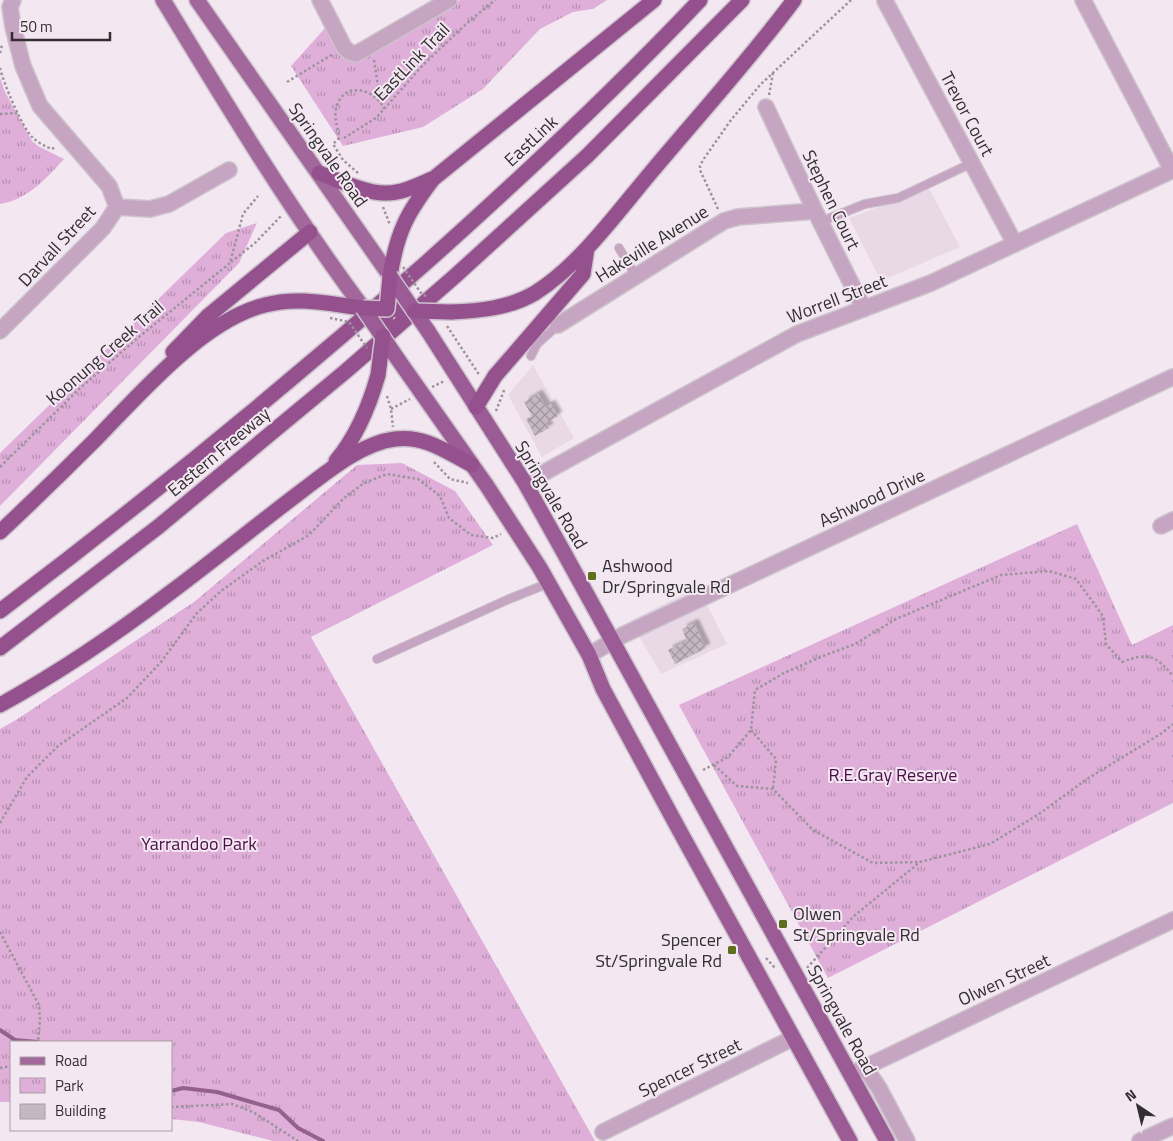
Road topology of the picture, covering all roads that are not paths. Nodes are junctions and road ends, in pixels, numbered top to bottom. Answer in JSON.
{"nodes":[{"id":1,"x":13,"y":0,"type":"edge"},
{"id":2,"x":163,"y":0,"type":"edge"},
{"id":3,"x":197,"y":0,"type":"edge"},
{"id":4,"x":320,"y":0,"type":"edge"},
{"id":5,"x":449,"y":0,"type":"edge"},
{"id":6,"x":654,"y":0,"type":"edge"},
{"id":7,"x":700,"y":0,"type":"edge"},
{"id":8,"x":742,"y":0,"type":"edge"},
{"id":9,"x":794,"y":0,"type":"edge"},
{"id":10,"x":1083,"y":0,"type":"edge"},
{"id":11,"x":885,"y":1,"type":"edge"},
{"id":12,"x":766,"y":107,"type":"road end"},
{"id":13,"x":972,"y":163,"type":"junction"},
{"id":14,"x":229,"y":170,"type":"dead end"},
{"id":15,"x":1173,"y":170,"type":"edge"},
{"id":16,"x":319,"y":173,"type":"junction"},
{"id":17,"x":433,"y":178,"type":"junction"},
{"id":18,"x":117,"y":207,"type":"junction"},
{"id":19,"x":817,"y":216,"type":"junction"},
{"id":20,"x":310,"y":232,"type":"junction"},
{"id":21,"x":1015,"y":244,"type":"junction"},
{"id":22,"x":586,"y":248,"type":"junction"},
{"id":23,"x":619,"y":248,"type":"dead end"},
{"id":24,"x":393,"y":268,"type":"junction"},
{"id":25,"x":636,"y":276,"type":"junction"},
{"id":26,"x":354,"y":304,"type":"junction"},
{"id":27,"x":384,"y":306,"type":"junction"},
{"id":28,"x":864,"y":309,"type":"junction"},
{"id":29,"x":414,"y":310,"type":"junction"},
{"id":30,"x":558,"y":325,"type":"joint"},
{"id":31,"x":0,"y":331,"type":"edge"},
{"id":32,"x":382,"y":336,"type":"junction"},
{"id":33,"x":531,"y":356,"type":"dead end"},
{"id":34,"x":1173,"y":377,"type":"edge"},
{"id":35,"x":146,"y":387,"type":"junction"},
{"id":36,"x":476,"y":407,"type":"junction"},
{"id":37,"x":472,"y":465,"type":"junction"},
{"id":38,"x":322,"y":474,"type":"junction"},
{"id":39,"x":525,"y":483,"type":"junction"},
{"id":40,"x":0,"y":532,"type":"edge"},
{"id":41,"x":549,"y":583,"type":"junction"},
{"id":42,"x":0,"y":611,"type":"edge"},
{"id":43,"x":614,"y":641,"type":"junction"},
{"id":44,"x":0,"y":648,"type":"edge"},
{"id":45,"x":588,"y":655,"type":"junction"},
{"id":46,"x":377,"y":659,"type":"dead end"},
{"id":47,"x":0,"y":705,"type":"edge"},
{"id":48,"x":1173,"y":920,"type":"edge"},
{"id":49,"x":794,"y":1038,"type":"junction"},
{"id":50,"x":864,"y":1066,"type":"junction"},
{"id":51,"x":851,"y":1074,"type":"junction"},
{"id":52,"x":1173,"y":1126,"type":"edge"},
{"id":53,"x":603,"y":1132,"type":"dead end"},
{"id":54,"x":850,"y":1141,"type":"edge"},
{"id":55,"x":887,"y":1141,"type":"edge"},
{"id":56,"x":907,"y":1141,"type":"edge"},
{"id":57,"x":1140,"y":1141,"type":"edge"}],
"edges":[{"from":1,"to":18,"type":"street"},
{"from":2,"to":20,"type":"main road"},
{"from":3,"to":16,"type":"main road","name":"Springvale Road"},
{"from":4,"to":5,"type":"street"},
{"from":6,"to":17,"type":"highway"},
{"from":7,"to":27,"type":"highway","name":"EastLink"},
{"from":8,"to":44,"type":"highway","name":"Eastern Freeway"},
{"from":9,"to":22,"type":"highway"},
{"from":10,"to":15,"type":"street"},
{"from":11,"to":13,"type":"street","name":"Trevor Court"},
{"from":12,"to":19,"type":"street","name":"Stephen Court"},
{"from":13,"to":19,"type":"lane"},
{"from":13,"to":21,"type":"street","name":"Trevor Court"},
{"from":14,"to":18,"type":"street","name":"Darvall Street"},
{"from":15,"to":21,"type":"street","name":"Worrell Street"},
{"from":16,"to":17,"type":"highway"},
{"from":16,"to":24,"type":"main road","name":"Springvale Road"},
{"from":17,"to":24,"type":"highway"},
{"from":18,"to":31,"type":"street","name":"Darvall Street"},
{"from":19,"to":25,"type":"street","name":"Hakeville Avenue"},
{"from":19,"to":28,"type":"street","name":"Stephen Court"},
{"from":20,"to":26,"type":"main road"},
{"from":20,"to":35,"type":"highway"},
{"from":21,"to":28,"type":"street","name":"Worrell Street"},
{"from":22,"to":29,"type":"highway","bridge":true},
{"from":22,"to":36,"type":"highway"},
{"from":23,"to":25,"type":"lane"},
{"from":24,"to":27,"type":"highway","bridge":true},
{"from":24,"to":29,"type":"highway","name":"Springvale Road","bridge":true},
{"from":25,"to":30,"type":"street","name":"Hakeville Avenue"},
{"from":26,"to":27,"type":"highway","bridge":true},
{"from":26,"to":32,"type":"highway","bridge":true},
{"from":26,"to":35,"type":"highway"},
{"from":27,"to":29,"type":"highway"},
{"from":27,"to":32,"type":"highway"},
{"from":27,"to":42,"type":"highway","name":"Eastern Freeway"},
{"from":28,"to":39,"type":"street","name":"Worrell Street"},
{"from":29,"to":36,"type":"highway","name":"Springvale Road","bridge":true},
{"from":30,"to":33,"type":"lane","name":"Hakeville Avenue"},
{"from":32,"to":37,"type":"highway","bridge":true},
{"from":32,"to":38,"type":"highway","bridge":true},
{"from":34,"to":43,"type":"street","name":"Ashwood Drive"},
{"from":35,"to":40,"type":"highway"},
{"from":36,"to":39,"type":"highway","name":"Springvale Road"},
{"from":37,"to":38,"type":"highway"},
{"from":37,"to":41,"type":"highway"},
{"from":38,"to":47,"type":"highway"},
{"from":39,"to":43,"type":"highway","name":"Springvale Road"},
{"from":41,"to":45,"type":"highway"},
{"from":41,"to":46,"type":"lane"},
{"from":43,"to":45,"type":"street","name":"Ashwood Drive"},
{"from":43,"to":51,"type":"highway","name":"Springvale Road"},
{"from":45,"to":49,"type":"highway"},
{"from":48,"to":50,"type":"street","name":"Olwen Street"},
{"from":49,"to":53,"type":"street","name":"Spencer Street"},
{"from":49,"to":54,"type":"highway"},
{"from":50,"to":51,"type":"street","name":"Olwen Street"},
{"from":50,"to":56,"type":"street","name":"Springvale Road"},
{"from":51,"to":55,"type":"highway","name":"Springvale Road"},
{"from":52,"to":57,"type":"street"}]}
